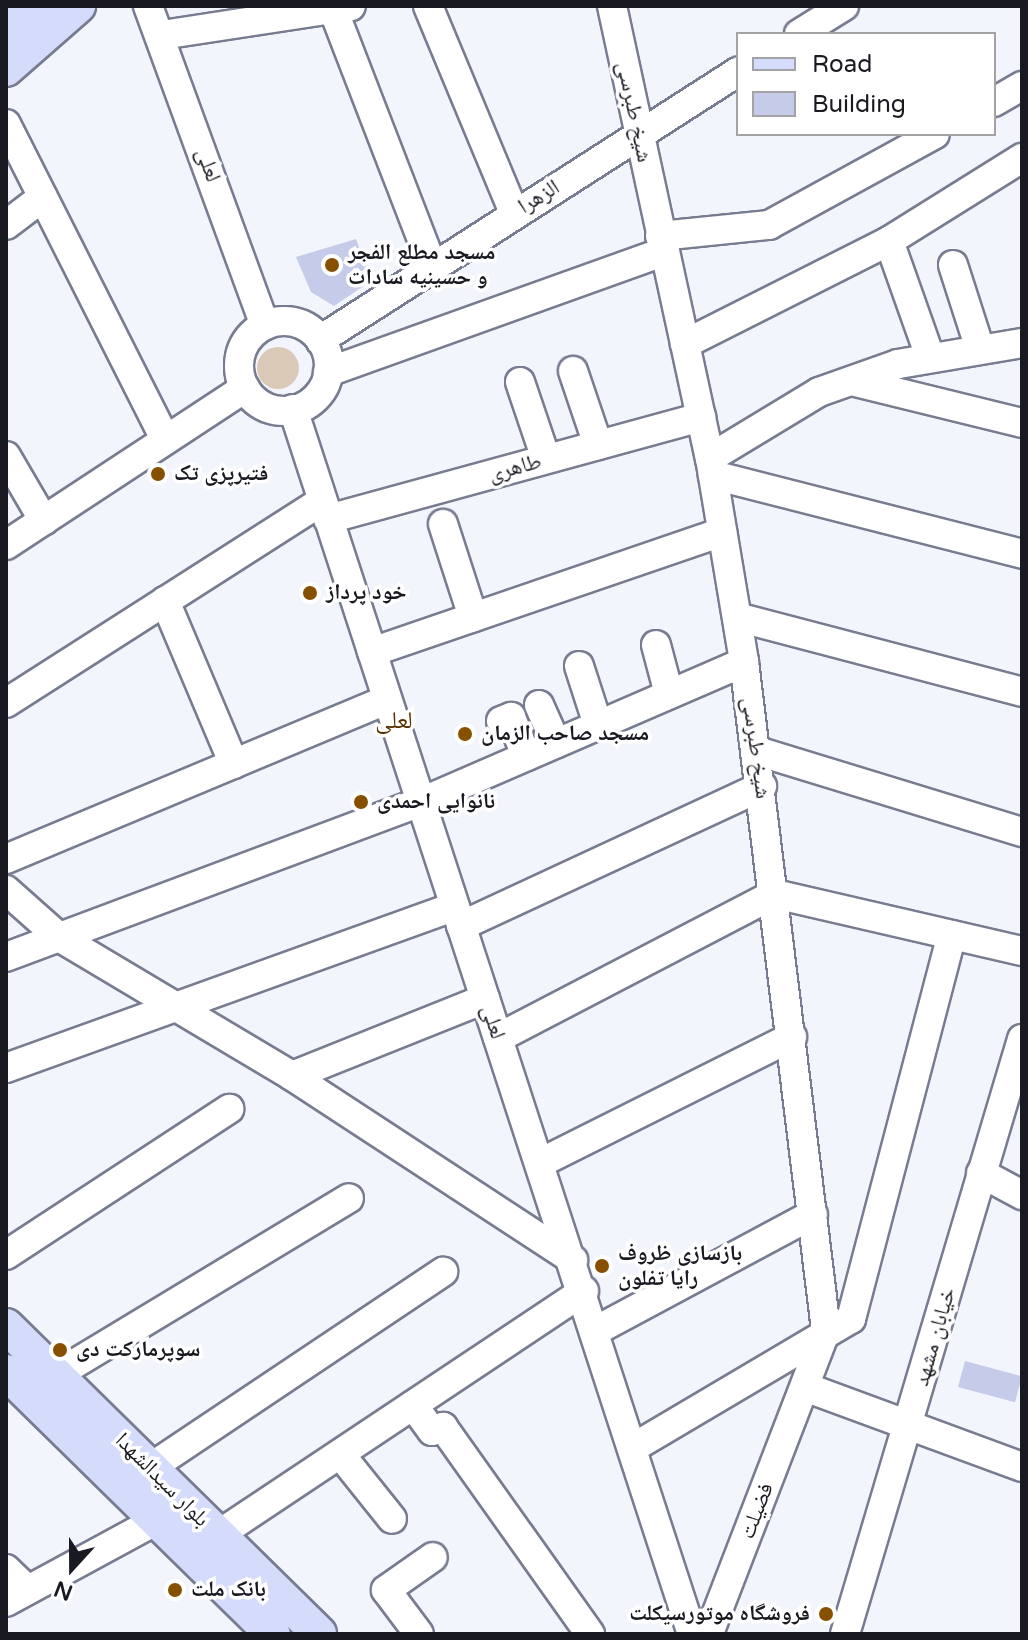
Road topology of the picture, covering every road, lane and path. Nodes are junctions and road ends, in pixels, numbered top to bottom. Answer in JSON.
{"nodes":[{"id":1,"x":78,"y":6,"type":"edge"},
{"id":2,"x":148,"y":6,"type":"edge"},
{"id":3,"x":428,"y":6,"type":"edge"},
{"id":4,"x":612,"y":6,"type":"edge"},
{"id":5,"x":844,"y":6,"type":"edge"},
{"id":6,"x":342,"y":8,"type":"edge"},
{"id":7,"x":802,"y":32,"type":"edge"},
{"id":8,"x":162,"y":35,"type":"junction"},
{"id":9,"x":6,"y":69,"type":"edge"},
{"id":10,"x":736,"y":73,"type":"edge"},
{"id":11,"x":1022,"y":86,"type":"edge"},
{"id":12,"x":996,"y":101,"type":"edge"},
{"id":13,"x":6,"y":124,"type":"edge"},
{"id":14,"x":638,"y":135,"type":"junction"},
{"id":15,"x":931,"y":136,"type":"edge"},
{"id":16,"x":1022,"y":158,"type":"edge"},
{"id":17,"x":43,"y":197,"type":"junction"},
{"id":18,"x":514,"y":213,"type":"junction"},
{"id":19,"x":6,"y":225,"type":"edge"},
{"id":20,"x":889,"y":241,"type":"junction"},
{"id":21,"x":662,"y":244,"type":"junction"},
{"id":22,"x":953,"y":265,"type":"dead end"},
{"id":23,"x":432,"y":266,"type":"junction"},
{"id":24,"x":265,"y":325,"type":"junction"},
{"id":25,"x":320,"y":340,"type":"junction"},
{"id":26,"x":1022,"y":343,"type":"edge"},
{"id":27,"x":685,"y":344,"type":"junction"},
{"id":28,"x":980,"y":349,"type":"junction"},
{"id":29,"x":930,"y":357,"type":"junction"},
{"id":30,"x":573,"y":371,"type":"dead end"},
{"id":31,"x":328,"y":372,"type":"junction"},
{"id":32,"x":520,"y":382,"type":"dead end"},
{"id":33,"x":855,"y":382,"type":"junction"},
{"id":34,"x":245,"y":388,"type":"junction"},
{"id":35,"x":293,"y":409,"type":"junction"},
{"id":36,"x":701,"y":417,"type":"junction"},
{"id":37,"x":1022,"y":423,"type":"edge"},
{"id":38,"x":165,"y":439,"type":"junction"},
{"id":39,"x":598,"y":445,"type":"junction"},
{"id":40,"x":6,"y":456,"type":"edge"},
{"id":41,"x":546,"y":459,"type":"junction"},
{"id":42,"x":711,"y":467,"type":"junction"},
{"id":43,"x":325,"y":510,"type":"junction"},
{"id":44,"x":44,"y":521,"type":"junction"},
{"id":45,"x":443,"y":524,"type":"dead end"},
{"id":46,"x":722,"y":532,"type":"junction"},
{"id":47,"x":6,"y":545,"type":"edge"},
{"id":48,"x":1022,"y":554,"type":"edge"},
{"id":49,"x":165,"y":601,"type":"junction"},
{"id":50,"x":473,"y":617,"type":"junction"},
{"id":51,"x":737,"y":617,"type":"junction"},
{"id":52,"x":656,"y":645,"type":"dead end"},
{"id":53,"x":372,"y":652,"type":"junction"},
{"id":54,"x":744,"y":662,"type":"junction"},
{"id":55,"x":579,"y":666,"type":"dead end"},
{"id":56,"x":1022,"y":692,"type":"edge"},
{"id":57,"x":669,"y":694,"type":"junction"},
{"id":58,"x":387,"y":700,"type":"junction"},
{"id":59,"x":6,"y":703,"type":"edge"},
{"id":60,"x":539,"y":705,"type":"dead end"},
{"id":61,"x":501,"y":721,"type":"dead end"},
{"id":62,"x":598,"y":725,"type":"junction"},
{"id":63,"x":556,"y":743,"type":"junction"},
{"id":64,"x":757,"y":751,"type":"junction"},
{"id":65,"x":526,"y":756,"type":"junction"},
{"id":66,"x":234,"y":764,"type":"junction"},
{"id":67,"x":762,"y":786,"type":"junction"},
{"id":68,"x":421,"y":802,"type":"junction"},
{"id":69,"x":1022,"y":832,"type":"edge"},
{"id":70,"x":6,"y":859,"type":"edge"},
{"id":71,"x":6,"y":890,"type":"edge"},
{"id":72,"x":775,"y":894,"type":"junction"},
{"id":73,"x":458,"y":916,"type":"junction"},
{"id":74,"x":952,"y":935,"type":"junction"},
{"id":75,"x":59,"y":937,"type":"junction"},
{"id":76,"x":1022,"y":951,"type":"edge"},
{"id":77,"x":6,"y":957,"type":"edge"},
{"id":78,"x":485,"y":999,"type":"junction"},
{"id":79,"x":178,"y":1006,"type":"junction"},
{"id":80,"x":792,"y":1037,"type":"junction"},
{"id":81,"x":498,"y":1038,"type":"junction"},
{"id":82,"x":1022,"y":1039,"type":"edge"},
{"id":83,"x":6,"y":1068,"type":"edge"},
{"id":84,"x":292,"y":1076,"type":"junction"},
{"id":85,"x":229,"y":1109,"type":"dead end"},
{"id":86,"x":540,"y":1163,"type":"junction"},
{"id":87,"x":981,"y":1173,"type":"junction"},
{"id":88,"x":1022,"y":1195,"type":"edge"},
{"id":89,"x":349,"y":1198,"type":"dead end"},
{"id":90,"x":813,"y":1214,"type":"junction"},
{"id":91,"x":6,"y":1255,"type":"edge"},
{"id":92,"x":573,"y":1260,"type":"junction"},
{"id":93,"x":443,"y":1272,"type":"dead end"},
{"id":94,"x":584,"y":1291,"type":"junction"},
{"id":95,"x":6,"y":1326,"type":"edge"},
{"id":96,"x":597,"y":1330,"type":"junction"},
{"id":97,"x":826,"y":1330,"type":"junction"},
{"id":98,"x":6,"y":1372,"type":"edge"},
{"id":99,"x":56,"y":1375,"type":"junction"},
{"id":100,"x":805,"y":1387,"type":"junction"},
{"id":101,"x":413,"y":1405,"type":"junction"},
{"id":102,"x":908,"y":1427,"type":"junction"},
{"id":103,"x":636,"y":1446,"type":"junction"},
{"id":104,"x":340,"y":1454,"type":"junction"},
{"id":105,"x":1022,"y":1467,"type":"edge"},
{"id":106,"x":150,"y":1468,"type":"junction"},
{"id":107,"x":392,"y":1519,"type":"dead end"},
{"id":108,"x":157,"y":1520,"type":"junction"},
{"id":109,"x":218,"y":1535,"type":"junction"},
{"id":110,"x":433,"y":1557,"type":"dead end"},
{"id":111,"x":6,"y":1569,"type":"edge"},
{"id":112,"x":17,"y":1596,"type":"edge"},
{"id":113,"x":273,"y":1634,"type":"edge"},
{"id":114,"x":319,"y":1634,"type":"edge"},
{"id":115,"x":419,"y":1634,"type":"edge"},
{"id":116,"x":590,"y":1634,"type":"edge"},
{"id":117,"x":692,"y":1634,"type":"edge"},
{"id":118,"x":709,"y":1634,"type":"edge"},
{"id":119,"x":845,"y":1634,"type":"edge"}],
"edges":[{"from":1,"to":9,"type":"main road"},
{"from":2,"to":8,"type":"street","name":"لعلی"},
{"from":3,"to":18,"type":"street"},
{"from":4,"to":14,"type":"street","name":"شیخ طبرسی"},
{"from":5,"to":7,"type":"street"},
{"from":6,"to":8,"type":"street"},
{"from":6,"to":23,"type":"street"},
{"from":8,"to":24,"type":"street","name":"لعلی"},
{"from":10,"to":14,"type":"street","name":"الزهرا"},
{"from":11,"to":12,"type":"street"},
{"from":13,"to":17,"type":"street"},
{"from":14,"to":18,"type":"street","name":"الزهرا"},
{"from":14,"to":21,"type":"street","name":"شیخ طبرسی"},
{"from":15,"to":21,"type":"street"},
{"from":16,"to":20,"type":"street"},
{"from":17,"to":19,"type":"street"},
{"from":17,"to":38,"type":"street"},
{"from":18,"to":23,"type":"street","name":"الزهرا"},
{"from":20,"to":27,"type":"street"},
{"from":20,"to":29,"type":"street"},
{"from":21,"to":27,"type":"street","name":"شیخ طبرسی"},
{"from":21,"to":31,"type":"street"},
{"from":22,"to":28,"type":"street"},
{"from":23,"to":25,"type":"street","name":"الزهرا"},
{"from":24,"to":25,"type":"street"},
{"from":24,"to":34,"type":"street"},
{"from":25,"to":31,"type":"street"},
{"from":26,"to":28,"type":"street"},
{"from":27,"to":36,"type":"street","name":"شیخ طبرسی"},
{"from":28,"to":29,"type":"street"},
{"from":29,"to":33,"type":"street"},
{"from":30,"to":39,"type":"street"},
{"from":31,"to":35,"type":"street"},
{"from":32,"to":41,"type":"street"},
{"from":33,"to":37,"type":"street"},
{"from":33,"to":42,"type":"street"},
{"from":34,"to":35,"type":"street"},
{"from":34,"to":38,"type":"street"},
{"from":35,"to":43,"type":"street","name":"لعلی"},
{"from":36,"to":39,"type":"street","name":"طاهری"},
{"from":36,"to":42,"type":"street","name":"شیخ طبرسی"},
{"from":38,"to":44,"type":"street"},
{"from":39,"to":41,"type":"street","name":"طاهری"},
{"from":40,"to":44,"type":"street"},
{"from":41,"to":43,"type":"street","name":"طاهری"},
{"from":42,"to":46,"type":"street","name":"شیخ طبرسی"},
{"from":42,"to":48,"type":"street"},
{"from":43,"to":49,"type":"street","name":"طاهری"},
{"from":43,"to":53,"type":"street","name":"لعلی"},
{"from":44,"to":47,"type":"street"},
{"from":45,"to":50,"type":"street"},
{"from":46,"to":50,"type":"street"},
{"from":46,"to":51,"type":"street","name":"شیخ طبرسی"},
{"from":49,"to":59,"type":"street","name":"طاهری"},
{"from":49,"to":66,"type":"street"},
{"from":50,"to":53,"type":"street"},
{"from":51,"to":54,"type":"street","name":"شیخ طبرسی"},
{"from":51,"to":56,"type":"street"},
{"from":52,"to":57,"type":"street"},
{"from":53,"to":58,"type":"street","name":"لعلی"},
{"from":54,"to":57,"type":"street"},
{"from":54,"to":64,"type":"street","name":"شیخ طبرسی"},
{"from":55,"to":62,"type":"street"},
{"from":57,"to":62,"type":"street"},
{"from":58,"to":66,"type":"street"},
{"from":58,"to":68,"type":"street","name":"لعلی"},
{"from":60,"to":63,"type":"street"},
{"from":61,"to":65,"type":"street"},
{"from":62,"to":63,"type":"street"},
{"from":63,"to":65,"type":"street"},
{"from":64,"to":67,"type":"street","name":"شیخ طبرسی"},
{"from":64,"to":69,"type":"street"},
{"from":65,"to":68,"type":"street"},
{"from":66,"to":70,"type":"street"},
{"from":67,"to":72,"type":"street","name":"شیخ طبرسی"},
{"from":67,"to":73,"type":"street"},
{"from":68,"to":73,"type":"street","name":"لعلی"},
{"from":68,"to":75,"type":"street"},
{"from":71,"to":75,"type":"street"},
{"from":72,"to":74,"type":"street"},
{"from":72,"to":80,"type":"street","name":"شیخ طبرسی"},
{"from":72,"to":81,"type":"street"},
{"from":73,"to":78,"type":"street","name":"لعلی"},
{"from":73,"to":79,"type":"street"},
{"from":74,"to":76,"type":"street"},
{"from":74,"to":97,"type":"street"},
{"from":75,"to":77,"type":"street"},
{"from":75,"to":79,"type":"street"},
{"from":78,"to":81,"type":"street","name":"لعلی"},
{"from":78,"to":84,"type":"street"},
{"from":79,"to":83,"type":"street"},
{"from":79,"to":84,"type":"street"},
{"from":80,"to":86,"type":"street"},
{"from":80,"to":90,"type":"street","name":"شیخ طبرسی"},
{"from":81,"to":86,"type":"street","name":"لعلی"},
{"from":82,"to":87,"type":"street","name":"خیابان مشهد"},
{"from":84,"to":92,"type":"street"},
{"from":85,"to":91,"type":"street"},
{"from":86,"to":92,"type":"street","name":"لعلی"},
{"from":87,"to":88,"type":"street"},
{"from":87,"to":102,"type":"street","name":"خیابان مشهد"},
{"from":89,"to":99,"type":"street"},
{"from":90,"to":96,"type":"street"},
{"from":90,"to":97,"type":"street","name":"شیخ طبرسی"},
{"from":92,"to":94,"type":"street","name":"لعلی"},
{"from":93,"to":106,"type":"street"},
{"from":94,"to":96,"type":"street","name":"لعلی"},
{"from":94,"to":101,"type":"street"},
{"from":95,"to":99,"type":"main road","name":"بلوار سیدالشهدا"},
{"from":96,"to":103,"type":"street","name":"لعلی"},
{"from":97,"to":100,"type":"street","name":"شیخ طبرسی"},
{"from":97,"to":103,"type":"street"},
{"from":98,"to":108,"type":"main road","name":"بلوار سیدالشهدا"},
{"from":99,"to":106,"type":"main road","name":"بلوار سیدالشهدا"},
{"from":100,"to":102,"type":"street"},
{"from":100,"to":118,"type":"street","name":"فضیلت"},
{"from":101,"to":104,"type":"street"},
{"from":101,"to":116,"type":"street"},
{"from":102,"to":105,"type":"street"},
{"from":102,"to":119,"type":"street","name":"خیابان مشهد"},
{"from":103,"to":117,"type":"street","name":"لعلی"},
{"from":104,"to":107,"type":"street"},
{"from":104,"to":109,"type":"street"},
{"from":106,"to":109,"type":"main road","name":"بلوار سیدالشهدا"},
{"from":108,"to":112,"type":"street"},
{"from":108,"to":113,"type":"main road","name":"بلوار سیدالشهدا"},
{"from":109,"to":114,"type":"main road","name":"بلوار سیدالشهدا"},
{"from":110,"to":115,"type":"street"},
{"from":111,"to":112,"type":"street"}]}
